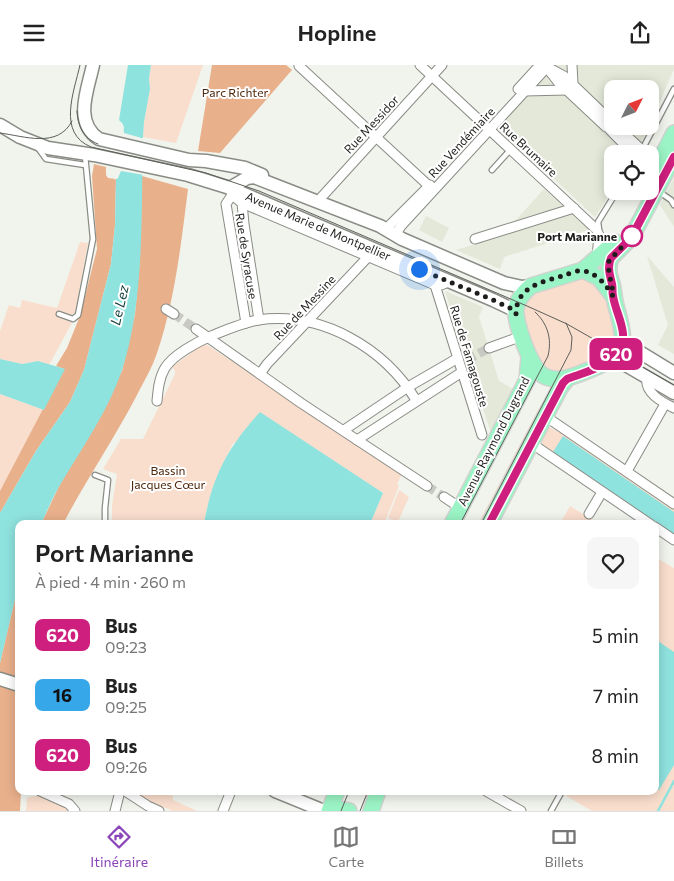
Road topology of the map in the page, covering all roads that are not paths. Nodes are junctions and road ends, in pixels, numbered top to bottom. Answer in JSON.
{"nodes":[{"id":1,"x":93,"y":65,"type":"edge"},
{"id":2,"x":420,"y":65,"type":"edge"},
{"id":3,"x":442,"y":65,"type":"edge"},
{"id":4,"x":572,"y":65,"type":"edge"},
{"id":5,"x":299,"y":66,"type":"edge"},
{"id":6,"x":545,"y":66,"type":"edge"},
{"id":7,"x":432,"y":76,"type":"junction"},
{"id":8,"x":570,"y":87,"type":"junction"},
{"id":9,"x":674,"y":89,"type":"edge"},
{"id":10,"x":524,"y":91,"type":"junction"},
{"id":11,"x":604,"y":119,"type":"edge"},
{"id":12,"x":1,"y":124,"type":"edge"},
{"id":13,"x":487,"y":127,"type":"junction"},
{"id":14,"x":674,"y":133,"type":"edge"},
{"id":15,"x":621,"y":135,"type":"edge"},
{"id":16,"x":375,"y":137,"type":"junction"},
{"id":17,"x":631,"y":145,"type":"edge"},
{"id":18,"x":643,"y":145,"type":"edge"},
{"id":19,"x":510,"y":149,"type":"junction"},
{"id":20,"x":674,"y":157,"type":"edge"},
{"id":21,"x":88,"y":158,"type":"junction"},
{"id":22,"x":659,"y":167,"type":"edge"},
{"id":23,"x":492,"y":170,"type":"dead end"},
{"id":24,"x":659,"y":176,"type":"edge"},
{"id":25,"x":429,"y":186,"type":"junction"},
{"id":26,"x":231,"y":191,"type":"junction"},
{"id":27,"x":659,"y":193,"type":"edge"},
{"id":28,"x":611,"y":200,"type":"edge"},
{"id":29,"x":642,"y":200,"type":"edge"},
{"id":30,"x":645,"y":200,"type":"edge"},
{"id":31,"x":318,"y":201,"type":"junction"},
{"id":32,"x":242,"y":203,"type":"junction"},
{"id":33,"x":674,"y":205,"type":"edge"},
{"id":34,"x":574,"y":208,"type":"junction"},
{"id":35,"x":391,"y":232,"type":"junction"},
{"id":36,"x":599,"y":235,"type":"junction"},
{"id":37,"x":475,"y":239,"type":"dead end"},
{"id":38,"x":368,"y":257,"type":"junction"},
{"id":39,"x":596,"y":260,"type":"junction"},
{"id":40,"x":583,"y":270,"type":"junction"},
{"id":41,"x":448,"y":282,"type":"junction"},
{"id":42,"x":434,"y":285,"type":"junction"},
{"id":43,"x":531,"y":285,"type":"junction"},
{"id":44,"x":613,"y":296,"type":"junction"},
{"id":45,"x":59,"y":314,"type":"dead end"},
{"id":46,"x":516,"y":314,"type":"junction"},
{"id":47,"x":259,"y":320,"type":"junction"},
{"id":48,"x":246,"y":323,"type":"junction"},
{"id":49,"x":308,"y":323,"type":"junction"},
{"id":50,"x":196,"y":329,"type":"tunnel mouth"},
{"id":51,"x":522,"y":336,"type":"junction"},
{"id":52,"x":210,"y":339,"type":"junction"},
{"id":53,"x":623,"y":340,"type":"junction"},
{"id":54,"x":488,"y":348,"type":"tunnel mouth"},
{"id":55,"x":529,"y":357,"type":"junction"},
{"id":56,"x":462,"y":363,"type":"junction"},
{"id":57,"x":606,"y":363,"type":"junction"},
{"id":58,"x":674,"y":373,"type":"edge"},
{"id":59,"x":260,"y":374,"type":"junction"},
{"id":60,"x":647,"y":377,"type":"junction"},
{"id":61,"x":567,"y":379,"type":"junction"},
{"id":62,"x":408,"y":387,"type":"junction"},
{"id":63,"x":674,"y":393,"type":"edge"},
{"id":64,"x":416,"y":400,"type":"junction"},
{"id":65,"x":156,"y":401,"type":"dead end"},
{"id":66,"x":665,"y":404,"type":"junction"},
{"id":67,"x":674,"y":409,"type":"edge"},
{"id":68,"x":546,"y":416,"type":"junction"},
{"id":69,"x":344,"y":430,"type":"junction"},
{"id":70,"x":482,"y":435,"type":"dead end"},
{"id":71,"x":358,"y":439,"type":"junction"},
{"id":72,"x":531,"y":443,"type":"junction"},
{"id":73,"x":627,"y":471,"type":"junction"},
{"id":74,"x":95,"y":475,"type":"dead end"},
{"id":75,"x":427,"y":486,"type":"tunnel mouth"},
{"id":76,"x":602,"y":492,"type":"junction"},
{"id":77,"x":444,"y":497,"type":"tunnel mouth"},
{"id":78,"x":674,"y":504,"type":"edge"},
{"id":79,"x":460,"y":507,"type":"junction"},
{"id":80,"x":593,"y":516,"type":"dead end"},
{"id":81,"x":105,"y":520,"type":"edge"},
{"id":82,"x":454,"y":520,"type":"edge"},
{"id":83,"x":491,"y":520,"type":"edge"},
{"id":84,"x":644,"y":520,"type":"edge"},
{"id":85,"x":659,"y":530,"type":"edge"},
{"id":86,"x":674,"y":540,"type":"edge"},
{"id":87,"x":0,"y":679,"type":"edge"},
{"id":88,"x":15,"y":684,"type":"edge"},
{"id":89,"x":49,"y":795,"type":"edge"},
{"id":90,"x":119,"y":795,"type":"edge"},
{"id":91,"x":131,"y":795,"type":"edge"},
{"id":92,"x":229,"y":795,"type":"edge"},
{"id":93,"x":287,"y":795,"type":"edge"},
{"id":94,"x":336,"y":795,"type":"edge"},
{"id":95,"x":377,"y":795,"type":"edge"},
{"id":96,"x":493,"y":795,"type":"edge"},
{"id":97,"x":560,"y":795,"type":"edge"},
{"id":98,"x":328,"y":810,"type":"edge"},
{"id":99,"x":75,"y":811,"type":"edge"},
{"id":100,"x":115,"y":811,"type":"edge"},
{"id":101,"x":160,"y":811,"type":"edge"},
{"id":102,"x":223,"y":811,"type":"edge"},
{"id":103,"x":348,"y":811,"type":"edge"},
{"id":104,"x":371,"y":811,"type":"edge"},
{"id":105,"x":521,"y":811,"type":"edge"},
{"id":106,"x":551,"y":811,"type":"edge"}],
"edges":[{"from":1,"to":31,"type":"main road","name":"Avenue Marie de Montpellier"},
{"from":2,"to":7,"type":"street","name":"Rue Brumaire"},
{"from":3,"to":7,"type":"street","name":"Rue Messidor"},
{"from":4,"to":8,"type":"street"},
{"from":5,"to":16,"type":"street"},
{"from":6,"to":8,"type":"street"},
{"from":6,"to":10,"type":"street","name":"Rue Vendémiaire"},
{"from":6,"to":13,"type":"street","name":"Rue Vendémiaire"},
{"from":7,"to":13,"type":"street","name":"Rue Brumaire"},
{"from":7,"to":16,"type":"street","name":"Rue Messidor"},
{"from":8,"to":10,"type":"street"},
{"from":8,"to":11,"type":"street"},
{"from":9,"to":18,"type":"lane"},
{"from":10,"to":13,"type":"street","name":"Rue Vendémiaire"},
{"from":12,"to":21,"type":"main road","name":"Avenue Marie de Montpellier"},
{"from":13,"to":19,"type":"street","name":"Rue Brumaire"},
{"from":13,"to":25,"type":"street","name":"Rue Vendémiaire"},
{"from":13,"to":35,"type":"street","name":"Rue Vendémiaire"},
{"from":14,"to":22,"type":"main road"},
{"from":15,"to":17,"type":"street"},
{"from":16,"to":25,"type":"street"},
{"from":16,"to":31,"type":"street","name":"Rue Messidor"},
{"from":19,"to":23,"type":"lane"},
{"from":19,"to":34,"type":"street","name":"Rue Brumaire"},
{"from":20,"to":24,"type":"main road"},
{"from":21,"to":26,"type":"main road","name":"Avenue Marie de Montpellier"},
{"from":21,"to":45,"type":"lane"},
{"from":25,"to":35,"type":"street","name":"Rue Vendémiaire"},
{"from":26,"to":31,"type":"main road","name":"Avenue Marie de Montpellier"},
{"from":26,"to":32,"type":"street"},
{"from":26,"to":41,"type":"main road","name":"Avenue Marie de Montpellier"},
{"from":26,"to":48,"type":"street","name":"Rue de Syracuse"},
{"from":27,"to":33,"type":"lane"},
{"from":28,"to":36,"type":"lane"},
{"from":29,"to":39,"type":"main road"},
{"from":30,"to":44,"type":"main road"},
{"from":31,"to":35,"type":"main road","name":"Avenue Marie de Montpellier"},
{"from":32,"to":38,"type":"street"},
{"from":32,"to":47,"type":"street","name":"Rue de Syracuse"},
{"from":34,"to":36,"type":"street","name":"Rue Brumaire"},
{"from":34,"to":37,"type":"street"},
{"from":35,"to":43,"type":"main road","name":"Avenue Marie de Montpellier"},
{"from":36,"to":39,"type":"street"},
{"from":38,"to":42,"type":"street"},
{"from":38,"to":49,"type":"street","name":"Rue de Messine"},
{"from":39,"to":40,"type":"main road"},
{"from":40,"to":43,"type":"main road"},
{"from":40,"to":44,"type":"main road"},
{"from":41,"to":42,"type":"street"},
{"from":41,"to":46,"type":"main road","name":"Avenue Marie de Montpellier"},
{"from":42,"to":56,"type":"street","name":"Rue de Famagouste"},
{"from":43,"to":46,"type":"main road"},
{"from":44,"to":53,"type":"main road"},
{"from":46,"to":51,"type":"main road"},
{"from":47,"to":48,"type":"street"},
{"from":47,"to":49,"type":"street"},
{"from":48,"to":52,"type":"street"},
{"from":49,"to":59,"type":"street","name":"Rue de Messine"},
{"from":49,"to":62,"type":"street"},
{"from":50,"to":52,"type":"street"},
{"from":51,"to":54,"type":"street"},
{"from":51,"to":55,"type":"main road"},
{"from":52,"to":59,"type":"street"},
{"from":52,"to":65,"type":"street"},
{"from":53,"to":57,"type":"main road"},
{"from":53,"to":58,"type":"main road"},
{"from":55,"to":61,"type":"main road"},
{"from":55,"to":79,"type":"main road","name":"Avenue Raymond Dugrand"},
{"from":56,"to":62,"type":"street"},
{"from":56,"to":64,"type":"street"},
{"from":56,"to":70,"type":"street","name":"Rue de Famagouste"},
{"from":57,"to":60,"type":"main road"},
{"from":57,"to":61,"type":"main road"},
{"from":59,"to":69,"type":"street"},
{"from":60,"to":63,"type":"main road"},
{"from":60,"to":66,"type":"street"},
{"from":61,"to":68,"type":"main road"},
{"from":62,"to":64,"type":"street"},
{"from":62,"to":69,"type":"street"},
{"from":64,"to":71,"type":"street"},
{"from":66,"to":67,"type":"street"},
{"from":66,"to":73,"type":"street"},
{"from":68,"to":72,"type":"main road"},
{"from":68,"to":73,"type":"street"},
{"from":69,"to":71,"type":"street"},
{"from":71,"to":75,"type":"street"},
{"from":72,"to":76,"type":"street"},
{"from":72,"to":83,"type":"main road"},
{"from":73,"to":78,"type":"street"},
{"from":74,"to":81,"type":"lane"},
{"from":76,"to":80,"type":"street"},
{"from":76,"to":84,"type":"street"},
{"from":77,"to":79,"type":"street"},
{"from":79,"to":82,"type":"main road","name":"Avenue Raymond Dugrand"},
{"from":85,"to":86,"type":"street"},
{"from":87,"to":88,"type":"main road"},
{"from":89,"to":99,"type":"street"},
{"from":90,"to":100,"type":"street"},
{"from":91,"to":101,"type":"street"},
{"from":92,"to":102,"type":"street"},
{"from":93,"to":98,"type":"main road"},
{"from":94,"to":98,"type":"main road"},
{"from":95,"to":104,"type":"main road"},
{"from":96,"to":105,"type":"street"},
{"from":97,"to":106,"type":"lane"},
{"from":98,"to":103,"type":"main road"}]}
